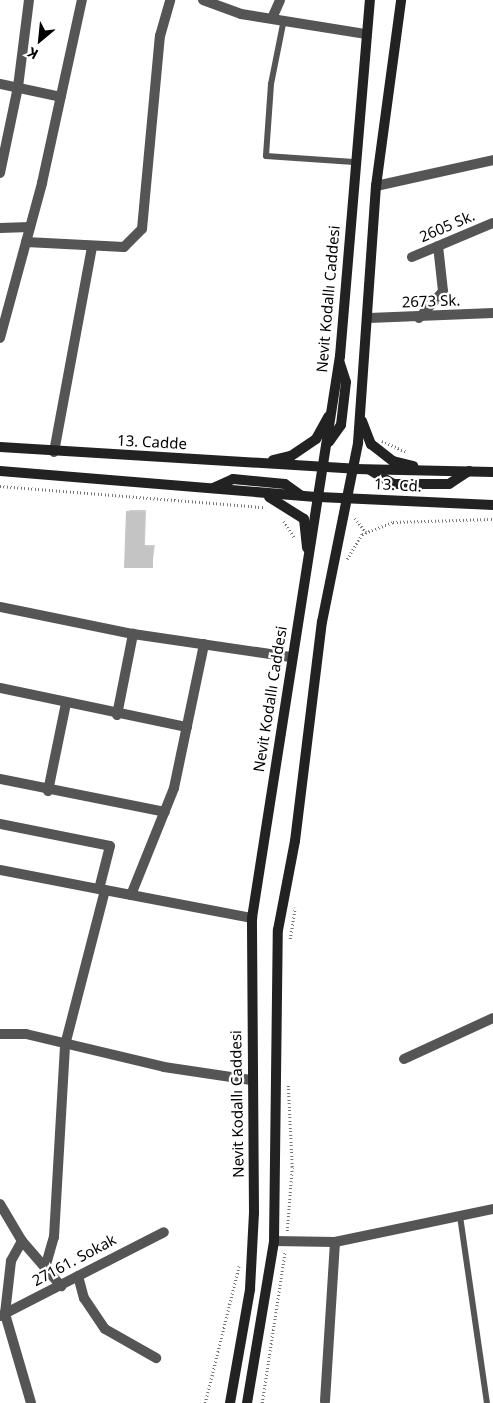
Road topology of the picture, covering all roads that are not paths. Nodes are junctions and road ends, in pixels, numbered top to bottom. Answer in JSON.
{"nodes":[{"id":1,"x":28,"y":0,"type":"edge"},
{"id":2,"x":82,"y":0,"type":"edge"},
{"id":3,"x":170,"y":0,"type":"edge"},
{"id":4,"x":203,"y":0,"type":"edge"},
{"id":5,"x":280,"y":0,"type":"edge"},
{"id":6,"x":370,"y":0,"type":"edge"},
{"id":7,"x":401,"y":0,"type":"edge"},
{"id":8,"x":272,"y":16,"type":"junction"},
{"id":9,"x":284,"y":18,"type":"junction"},
{"id":10,"x":366,"y":34,"type":"junction"},
{"id":11,"x":0,"y":84,"type":"edge"},
{"id":12,"x":18,"y":87,"type":"junction"},
{"id":13,"x":60,"y":98,"type":"junction"},
{"id":14,"x":493,"y":160,"type":"edge"},
{"id":15,"x":354,"y":162,"type":"junction"},
{"id":16,"x":0,"y":173,"type":"edge"},
{"id":17,"x":376,"y":186,"type":"junction"},
{"id":18,"x":493,"y":223,"type":"edge"},
{"id":19,"x":30,"y":227,"type":"junction"},
{"id":20,"x":0,"y":228,"type":"edge"},
{"id":21,"x":26,"y":242,"type":"junction"},
{"id":22,"x":438,"y":246,"type":"junction"},
{"id":23,"x":92,"y":247,"type":"junction"},
{"id":24,"x":412,"y":257,"type":"dead end"},
{"id":25,"x":4,"y":305,"type":"edge"},
{"id":26,"x":493,"y":313,"type":"edge"},
{"id":27,"x":369,"y":318,"type":"junction"},
{"id":28,"x":419,"y":318,"type":"junction"},
{"id":29,"x":0,"y":338,"type":"edge"},
{"id":30,"x":339,"y":360,"type":"junction"},
{"id":31,"x":332,"y":411,"type":"junction"},
{"id":32,"x":361,"y":417,"type":"junction"},
{"id":33,"x":327,"y":444,"type":"junction"},
{"id":34,"x":0,"y":447,"type":"edge"},
{"id":35,"x":54,"y":452,"type":"junction"},
{"id":36,"x":258,"y":463,"type":"junction"},
{"id":37,"x":303,"y":465,"type":"joint"},
{"id":38,"x":324,"y":466,"type":"junction"},
{"id":39,"x":354,"y":468,"type":"junction"},
{"id":40,"x":368,"y":469,"type":"junction"},
{"id":41,"x":426,"y":470,"type":"junction"},
{"id":42,"x":0,"y":471,"type":"edge"},
{"id":43,"x":469,"y":472,"type":"junction"},
{"id":44,"x":493,"y":472,"type":"edge"},
{"id":45,"x":212,"y":489,"type":"junction"},
{"id":46,"x":252,"y":492,"type":"junction"},
{"id":47,"x":301,"y":496,"type":"junction"},
{"id":48,"x":319,"y":497,"type":"junction"},
{"id":49,"x":349,"y":498,"type":"junction"},
{"id":50,"x":493,"y":504,"type":"edge"},
{"id":51,"x":309,"y":559,"type":"junction"},
{"id":52,"x":0,"y":607,"type":"edge"},
{"id":53,"x":133,"y":634,"type":"junction"},
{"id":54,"x":204,"y":644,"type":"junction"},
{"id":55,"x":290,"y":657,"type":"junction"},
{"id":56,"x":0,"y":688,"type":"edge"},
{"id":57,"x":66,"y":703,"type":"junction"},
{"id":58,"x":117,"y":714,"type":"junction"},
{"id":59,"x":187,"y":727,"type":"junction"},
{"id":60,"x":0,"y":779,"type":"edge"},
{"id":61,"x":48,"y":790,"type":"junction"},
{"id":62,"x":165,"y":812,"type":"junction"},
{"id":63,"x":0,"y":824,"type":"edge"},
{"id":64,"x":0,"y":870,"type":"edge"},
{"id":65,"x":102,"y":890,"type":"junction"},
{"id":66,"x":131,"y":895,"type":"junction"},
{"id":67,"x":252,"y":918,"type":"junction"},
{"id":68,"x":493,"y":1018,"type":"edge"},
{"id":69,"x":0,"y":1034,"type":"edge"},
{"id":70,"x":65,"y":1044,"type":"junction"},
{"id":71,"x":404,"y":1059,"type":"dead end"},
{"id":72,"x":251,"y":1080,"type":"junction"},
{"id":73,"x":0,"y":1204,"type":"edge"},
{"id":74,"x":493,"y":1209,"type":"edge"},
{"id":75,"x":460,"y":1216,"type":"junction"},
{"id":76,"x":164,"y":1232,"type":"dead end"},
{"id":77,"x":22,"y":1241,"type":"junction"},
{"id":78,"x":274,"y":1241,"type":"junction"},
{"id":79,"x":335,"y":1242,"type":"junction"},
{"id":80,"x":45,"y":1268,"type":"junction"},
{"id":81,"x":78,"y":1276,"type":"junction"},
{"id":82,"x":61,"y":1286,"type":"junction"},
{"id":83,"x":3,"y":1315,"type":"edge"},
{"id":84,"x":156,"y":1358,"type":"dead end"},
{"id":85,"x":325,"y":1402,"type":"dead end"},
{"id":86,"x":31,"y":1403,"type":"edge"},
{"id":87,"x":230,"y":1403,"type":"edge"},
{"id":88,"x":247,"y":1403,"type":"edge"},
{"id":89,"x":487,"y":1403,"type":"edge"}],
"edges":[{"from":1,"to":12,"type":"street"},
{"from":2,"to":13,"type":"street"},
{"from":3,"to":23,"type":"street"},
{"from":4,"to":8,"type":"street"},
{"from":5,"to":8,"type":"street"},
{"from":6,"to":10,"type":"main road","name":"Nevit Kodallı Caddesi"},
{"from":7,"to":17,"type":"main road"},
{"from":8,"to":9,"type":"street"},
{"from":9,"to":10,"type":"street"},
{"from":9,"to":15,"type":"lane"},
{"from":10,"to":15,"type":"main road","name":"Nevit Kodallı Caddesi"},
{"from":11,"to":12,"type":"street"},
{"from":12,"to":13,"type":"street"},
{"from":12,"to":16,"type":"street"},
{"from":13,"to":19,"type":"street"},
{"from":14,"to":17,"type":"street"},
{"from":15,"to":30,"type":"main road","name":"Nevit Kodallı Caddesi"},
{"from":17,"to":27,"type":"main road"},
{"from":18,"to":22,"type":"street","name":"2605 Sk."},
{"from":19,"to":20,"type":"street"},
{"from":19,"to":21,"type":"street"},
{"from":21,"to":23,"type":"street"},
{"from":21,"to":25,"type":"street"},
{"from":22,"to":24,"type":"street","name":"2605 Sk."},
{"from":22,"to":28,"type":"street"},
{"from":23,"to":35,"type":"street"},
{"from":25,"to":29,"type":"street"},
{"from":26,"to":28,"type":"street","name":"2673 Sk."},
{"from":27,"to":28,"type":"street","name":"2673 Sk."},
{"from":27,"to":32,"type":"main road"},
{"from":30,"to":31,"type":"main road","name":"Nevit Kodallı Caddesi"},
{"from":30,"to":33,"type":"main road"},
{"from":31,"to":33,"type":"main road","name":"Nevit Kodallı Caddesi"},
{"from":31,"to":36,"type":"main road"},
{"from":32,"to":39,"type":"main road"},
{"from":32,"to":41,"type":"main road"},
{"from":33,"to":38,"type":"main road","name":"Nevit Kodallı Caddesi"},
{"from":34,"to":35,"type":"main road","name":"13. Cadde"},
{"from":35,"to":36,"type":"main road","name":"13. Cadde"},
{"from":36,"to":37,"type":"main road","name":"13. Cadde"},
{"from":37,"to":38,"type":"main road","name":"13. Cd."},
{"from":38,"to":39,"type":"main road","name":"13. Cd."},
{"from":38,"to":48,"type":"main road","name":"Nevit Kodallı Caddesi"},
{"from":39,"to":40,"type":"main road","name":"13. Cd."},
{"from":39,"to":49,"type":"main road"},
{"from":40,"to":41,"type":"main road","name":"13. Cd."},
{"from":40,"to":43,"type":"main road"},
{"from":41,"to":43,"type":"main road","name":"13. Cd."},
{"from":42,"to":45,"type":"main road"},
{"from":43,"to":44,"type":"main road","name":"13. Cd."},
{"from":45,"to":46,"type":"main road"},
{"from":45,"to":47,"type":"main road"},
{"from":46,"to":47,"type":"main road"},
{"from":46,"to":51,"type":"main road"},
{"from":47,"to":48,"type":"main road","name":"13. Cd."},
{"from":48,"to":49,"type":"main road","name":"13. Cd."},
{"from":48,"to":51,"type":"main road","name":"Nevit Kodallı Caddesi"},
{"from":49,"to":50,"type":"main road","name":"13. Cd."},
{"from":49,"to":78,"type":"main road"},
{"from":51,"to":55,"type":"main road","name":"Nevit Kodallı Caddesi"},
{"from":52,"to":53,"type":"street"},
{"from":53,"to":54,"type":"street"},
{"from":53,"to":58,"type":"street"},
{"from":54,"to":55,"type":"street"},
{"from":54,"to":59,"type":"street"},
{"from":55,"to":67,"type":"main road","name":"Nevit Kodallı Caddesi"},
{"from":56,"to":57,"type":"street"},
{"from":57,"to":58,"type":"street"},
{"from":57,"to":61,"type":"street"},
{"from":58,"to":59,"type":"street"},
{"from":59,"to":62,"type":"street"},
{"from":60,"to":61,"type":"street"},
{"from":61,"to":62,"type":"street"},
{"from":62,"to":66,"type":"street"},
{"from":63,"to":65,"type":"street"},
{"from":64,"to":65,"type":"street"},
{"from":65,"to":66,"type":"street"},
{"from":65,"to":70,"type":"street"},
{"from":66,"to":67,"type":"street"},
{"from":67,"to":72,"type":"main road","name":"Nevit Kodallı Caddesi"},
{"from":68,"to":71,"type":"street"},
{"from":69,"to":70,"type":"street"},
{"from":70,"to":72,"type":"street"},
{"from":70,"to":80,"type":"street"},
{"from":72,"to":87,"type":"main road","name":"Nevit Kodallı Caddesi"},
{"from":73,"to":77,"type":"street"},
{"from":74,"to":75,"type":"street"},
{"from":75,"to":79,"type":"street"},
{"from":75,"to":89,"type":"lane"},
{"from":76,"to":81,"type":"street","name":"27161. Sokak"},
{"from":77,"to":80,"type":"street"},
{"from":77,"to":83,"type":"street"},
{"from":78,"to":79,"type":"street"},
{"from":78,"to":88,"type":"main road"},
{"from":79,"to":85,"type":"street"},
{"from":80,"to":82,"type":"street"},
{"from":81,"to":82,"type":"street","name":"27161. Sokak"},
{"from":81,"to":84,"type":"street"},
{"from":82,"to":83,"type":"street","name":"27161. Sokak"},
{"from":83,"to":86,"type":"street"}]}
